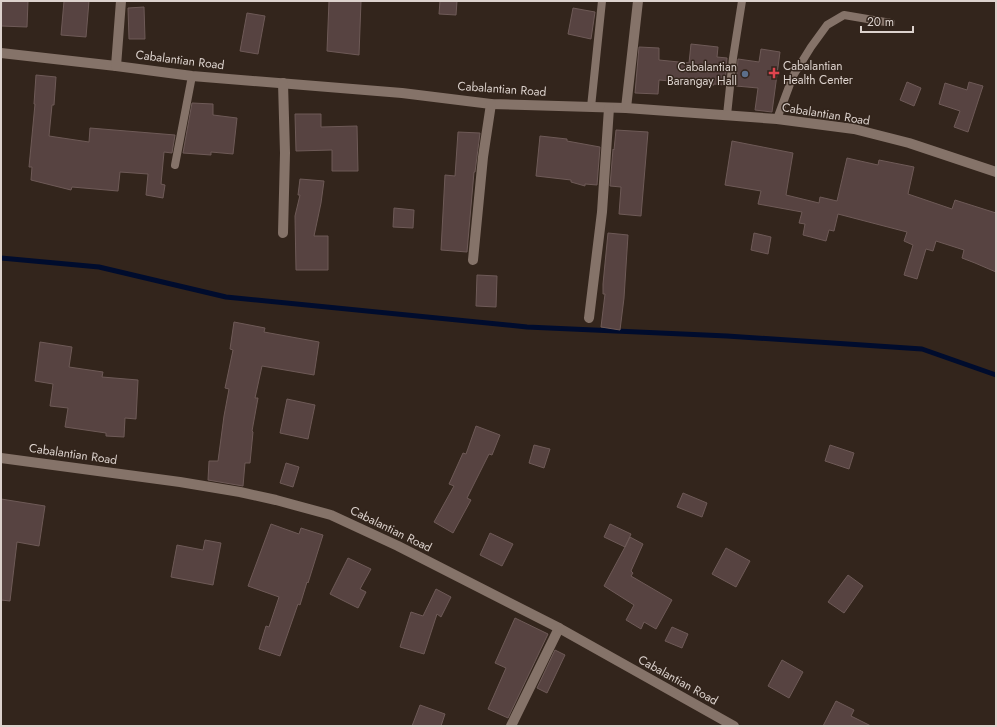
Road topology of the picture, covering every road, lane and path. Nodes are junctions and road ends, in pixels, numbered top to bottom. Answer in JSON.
{"nodes":[{"id":1,"x":121,"y":1,"type":"edge"},
{"id":2,"x":602,"y":1,"type":"edge"},
{"id":3,"x":638,"y":1,"type":"edge"},
{"id":4,"x":742,"y":1,"type":"edge"},
{"id":5,"x":891,"y":23,"type":"dead end"},
{"id":6,"x":1,"y":53,"type":"edge"},
{"id":7,"x":116,"y":66,"type":"junction"},
{"id":8,"x":192,"y":76,"type":"junction"},
{"id":9,"x":283,"y":83,"type":"junction"},
{"id":10,"x":491,"y":104,"type":"junction"},
{"id":11,"x":591,"y":107,"type":"junction"},
{"id":12,"x":609,"y":108,"type":"junction"},
{"id":13,"x":626,"y":108,"type":"junction"},
{"id":14,"x":727,"y":115,"type":"junction"},
{"id":15,"x":777,"y":119,"type":"junction"},
{"id":16,"x":175,"y":165,"type":"dead end"},
{"id":17,"x":996,"y":172,"type":"edge"},
{"id":18,"x":283,"y":233,"type":"dead end"},
{"id":19,"x":473,"y":260,"type":"dead end"},
{"id":20,"x":589,"y":318,"type":"dead end"},
{"id":21,"x":1,"y":458,"type":"edge"},
{"id":22,"x":559,"y":628,"type":"junction"},
{"id":23,"x":512,"y":726,"type":"edge"},
{"id":24,"x":734,"y":726,"type":"edge"}],
"edges":[{"from":1,"to":7,"type":"street"},
{"from":2,"to":11,"type":"lane"},
{"from":3,"to":13,"type":"street"},
{"from":4,"to":14,"type":"lane"},
{"from":5,"to":15,"type":"lane"},
{"from":6,"to":7,"type":"street","name":"Cabalantian Road"},
{"from":7,"to":8,"type":"street","name":"Cabalantian Road"},
{"from":8,"to":9,"type":"street","name":"Cabalantian Road"},
{"from":8,"to":16,"type":"lane"},
{"from":9,"to":10,"type":"street","name":"Cabalantian Road"},
{"from":9,"to":18,"type":"street"},
{"from":10,"to":11,"type":"street","name":"Cabalantian Road"},
{"from":10,"to":19,"type":"street"},
{"from":11,"to":12,"type":"street","name":"Cabalantian Road"},
{"from":12,"to":13,"type":"street","name":"Cabalantian Road"},
{"from":12,"to":20,"type":"street"},
{"from":13,"to":14,"type":"street","name":"Cabalantian Road"},
{"from":14,"to":15,"type":"street","name":"Cabalantian Road"},
{"from":15,"to":17,"type":"street","name":"Cabalantian Road"},
{"from":21,"to":22,"type":"street","name":"Cabalantian Road"},
{"from":22,"to":23,"type":"street"},
{"from":22,"to":24,"type":"street","name":"Cabalantian Road"}]}
